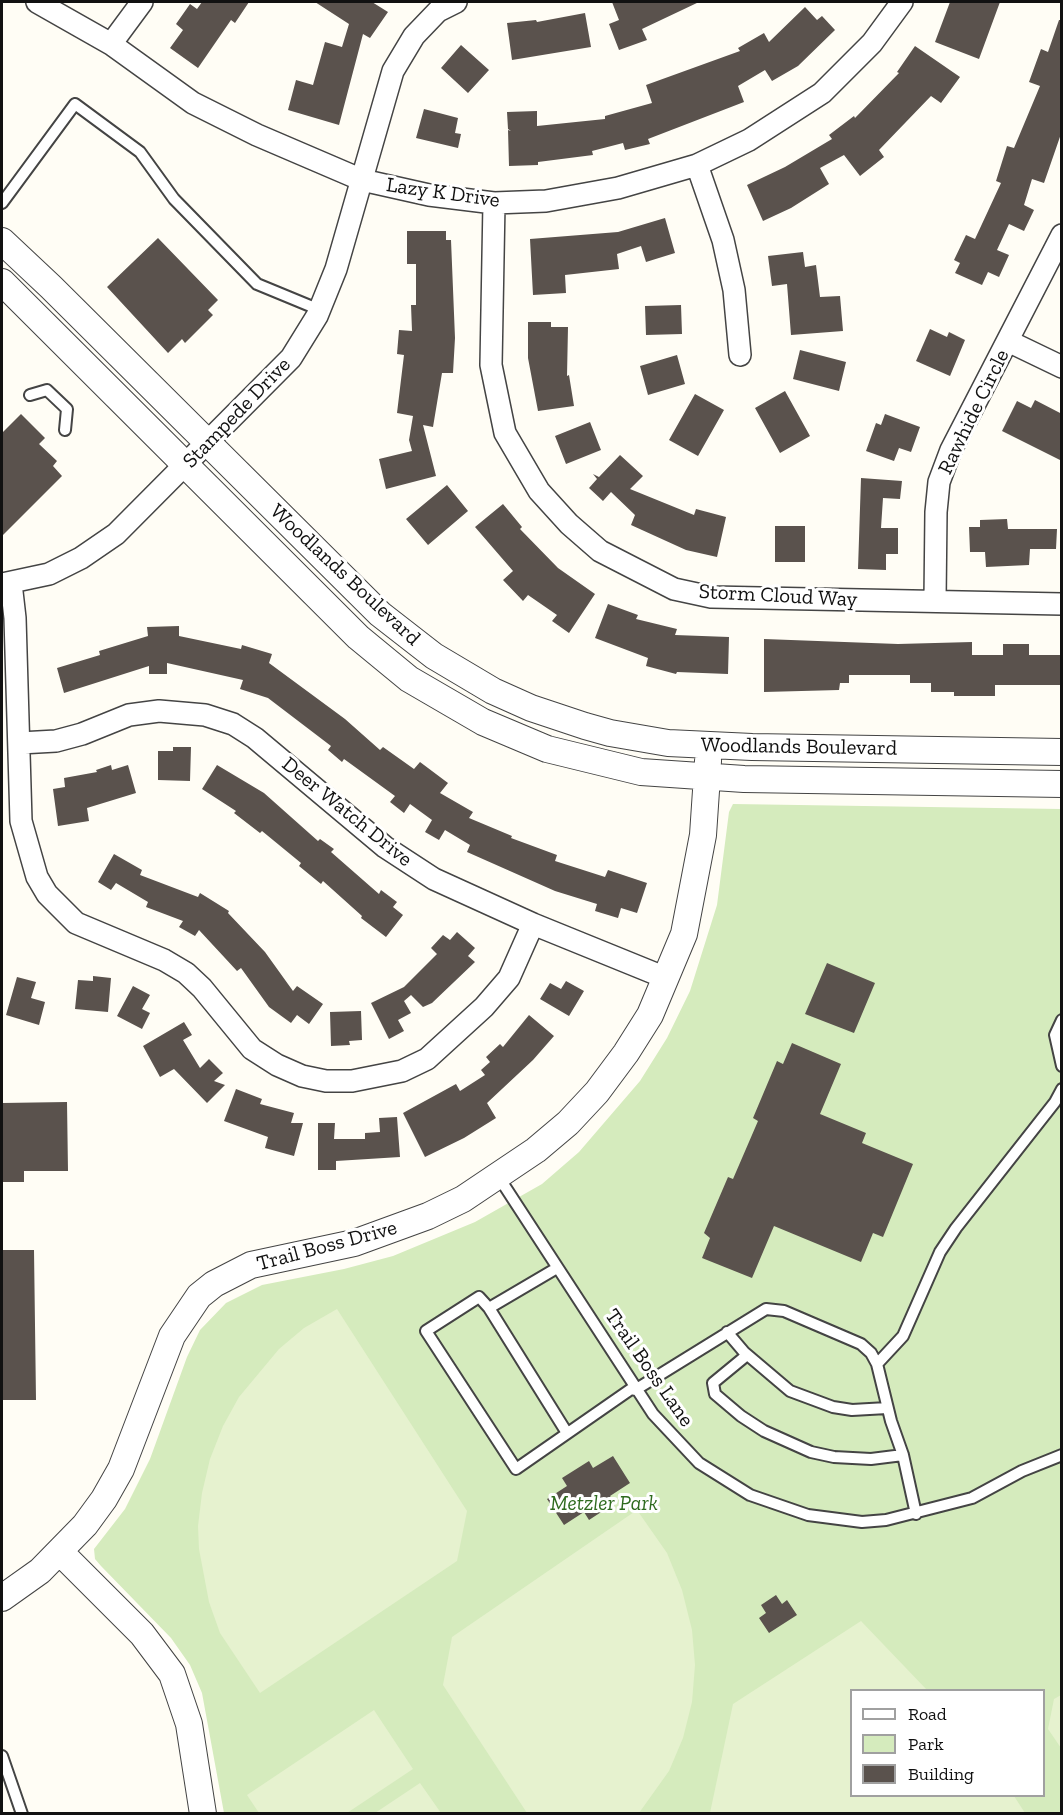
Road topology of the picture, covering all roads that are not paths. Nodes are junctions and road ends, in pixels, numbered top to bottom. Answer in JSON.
{"nodes":[{"id":1,"x":37,"y":2,"type":"edge"},
{"id":2,"x":142,"y":2,"type":"edge"},
{"id":3,"x":456,"y":2,"type":"edge"},
{"id":4,"x":902,"y":2,"type":"edge"},
{"id":5,"x":111,"y":44,"type":"junction"},
{"id":6,"x":697,"y":165,"type":"junction"},
{"id":7,"x":362,"y":180,"type":"junction"},
{"id":8,"x":2,"y":203,"type":"edge"},
{"id":9,"x":494,"y":203,"type":"junction"},
{"id":10,"x":1062,"y":236,"type":"edge"},
{"id":11,"x":2,"y":241,"type":"edge"},
{"id":12,"x":3,"y":286,"type":"edge"},
{"id":13,"x":320,"y":310,"type":"junction"},
{"id":14,"x":1008,"y":341,"type":"junction"},
{"id":15,"x":740,"y":355,"type":"dead end"},
{"id":16,"x":1062,"y":367,"type":"edge"},
{"id":17,"x":30,"y":394,"type":"dead end"},
{"id":18,"x":65,"y":430,"type":"dead end"},
{"id":19,"x":208,"y":443,"type":"junction"},
{"id":20,"x":187,"y":466,"type":"junction"},
{"id":21,"x":6,"y":584,"type":"edge"},
{"id":22,"x":935,"y":600,"type":"junction"},
{"id":23,"x":1062,"y":604,"type":"edge"},
{"id":24,"x":20,"y":743,"type":"junction"},
{"id":25,"x":709,"y":746,"type":"junction"},
{"id":26,"x":1062,"y":752,"type":"edge"},
{"id":27,"x":708,"y":777,"type":"junction"},
{"id":28,"x":1062,"y":784,"type":"edge"},
{"id":29,"x":533,"y":924,"type":"junction"},
{"id":30,"x":666,"y":978,"type":"junction"},
{"id":31,"x":1062,"y":1020,"type":"edge"},
{"id":32,"x":1062,"y":1066,"type":"edge"},
{"id":33,"x":1062,"y":1089,"type":"edge"},
{"id":34,"x":498,"y":1176,"type":"junction"},
{"id":35,"x":557,"y":1268,"type":"junction"},
{"id":36,"x":489,"y":1308,"type":"junction"},
{"id":37,"x":727,"y":1332,"type":"junction"},
{"id":38,"x":747,"y":1355,"type":"junction"},
{"id":39,"x":877,"y":1364,"type":"junction"},
{"id":40,"x":634,"y":1388,"type":"junction"},
{"id":41,"x":887,"y":1408,"type":"junction"},
{"id":42,"x":567,"y":1433,"type":"junction"},
{"id":43,"x":903,"y":1455,"type":"junction"},
{"id":44,"x":1062,"y":1455,"type":"edge"},
{"id":45,"x":916,"y":1514,"type":"junction"},
{"id":46,"x":60,"y":1552,"type":"junction"},
{"id":47,"x":2,"y":1598,"type":"edge"},
{"id":48,"x":2,"y":1756,"type":"edge"},
{"id":49,"x":22,"y":1814,"type":"edge"},
{"id":50,"x":203,"y":1814,"type":"edge"}],
"edges":[{"from":1,"to":5,"type":"street","name":"Lazy K Drive"},
{"from":2,"to":5,"type":"street"},
{"from":3,"to":7,"type":"street","name":"Stampede Drive"},
{"from":4,"to":6,"type":"street","name":"Lazy K Drive"},
{"from":5,"to":7,"type":"street","name":"Lazy K Drive"},
{"from":6,"to":9,"type":"street","name":"Lazy K Drive"},
{"from":6,"to":15,"type":"street"},
{"from":7,"to":9,"type":"street","name":"Lazy K Drive"},
{"from":7,"to":13,"type":"street","name":"Stampede Drive"},
{"from":8,"to":13,"type":"lane"},
{"from":9,"to":22,"type":"street","name":"Storm Cloud Way"},
{"from":10,"to":14,"type":"street","name":"Rawhide Circle"},
{"from":11,"to":19,"type":"street","name":"Woodlands Boulevard"},
{"from":12,"to":20,"type":"street","name":"Woodlands Boulevard"},
{"from":13,"to":19,"type":"street","name":"Stampede Drive"},
{"from":14,"to":16,"type":"street"},
{"from":14,"to":22,"type":"street","name":"Rawhide Circle"},
{"from":17,"to":18,"type":"lane"},
{"from":19,"to":20,"type":"street","name":"Stampede Drive"},
{"from":19,"to":25,"type":"street","name":"Woodlands Boulevard"},
{"from":20,"to":21,"type":"street","name":"Stampede Drive"},
{"from":20,"to":27,"type":"street","name":"Woodlands Boulevard"},
{"from":21,"to":24,"type":"street"},
{"from":22,"to":23,"type":"street","name":"Storm Cloud Way"},
{"from":24,"to":29,"type":"street","name":"Deer Watch Drive"},
{"from":24,"to":29,"type":"street"},
{"from":25,"to":26,"type":"street","name":"Woodlands Boulevard"},
{"from":25,"to":27,"type":"street","name":"Trail Boss Drive"},
{"from":27,"to":28,"type":"street","name":"Woodlands Boulevard"},
{"from":27,"to":30,"type":"street","name":"Trail Boss Drive"},
{"from":29,"to":30,"type":"street","name":"Deer Watch Drive"},
{"from":30,"to":34,"type":"street","name":"Trail Boss Drive"},
{"from":31,"to":32,"type":"lane"},
{"from":33,"to":39,"type":"lane"},
{"from":34,"to":35,"type":"lane","name":"Trail Boss Lane"},
{"from":34,"to":46,"type":"street","name":"Trail Boss Drive"},
{"from":35,"to":36,"type":"lane"},
{"from":35,"to":40,"type":"lane","name":"Trail Boss Lane"},
{"from":36,"to":42,"type":"lane"},
{"from":36,"to":42,"type":"lane"},
{"from":37,"to":38,"type":"lane"},
{"from":37,"to":39,"type":"lane"},
{"from":37,"to":40,"type":"lane"},
{"from":38,"to":41,"type":"lane"},
{"from":38,"to":43,"type":"lane"},
{"from":39,"to":41,"type":"lane"},
{"from":40,"to":42,"type":"lane"},
{"from":40,"to":45,"type":"lane","name":"Trail Boss Lane"},
{"from":41,"to":43,"type":"lane"},
{"from":43,"to":45,"type":"lane"},
{"from":44,"to":45,"type":"lane","name":"Trail Boss Lane"},
{"from":46,"to":47,"type":"street","name":"Trail Boss Drive"},
{"from":46,"to":50,"type":"street"},
{"from":48,"to":49,"type":"lane"}]}
